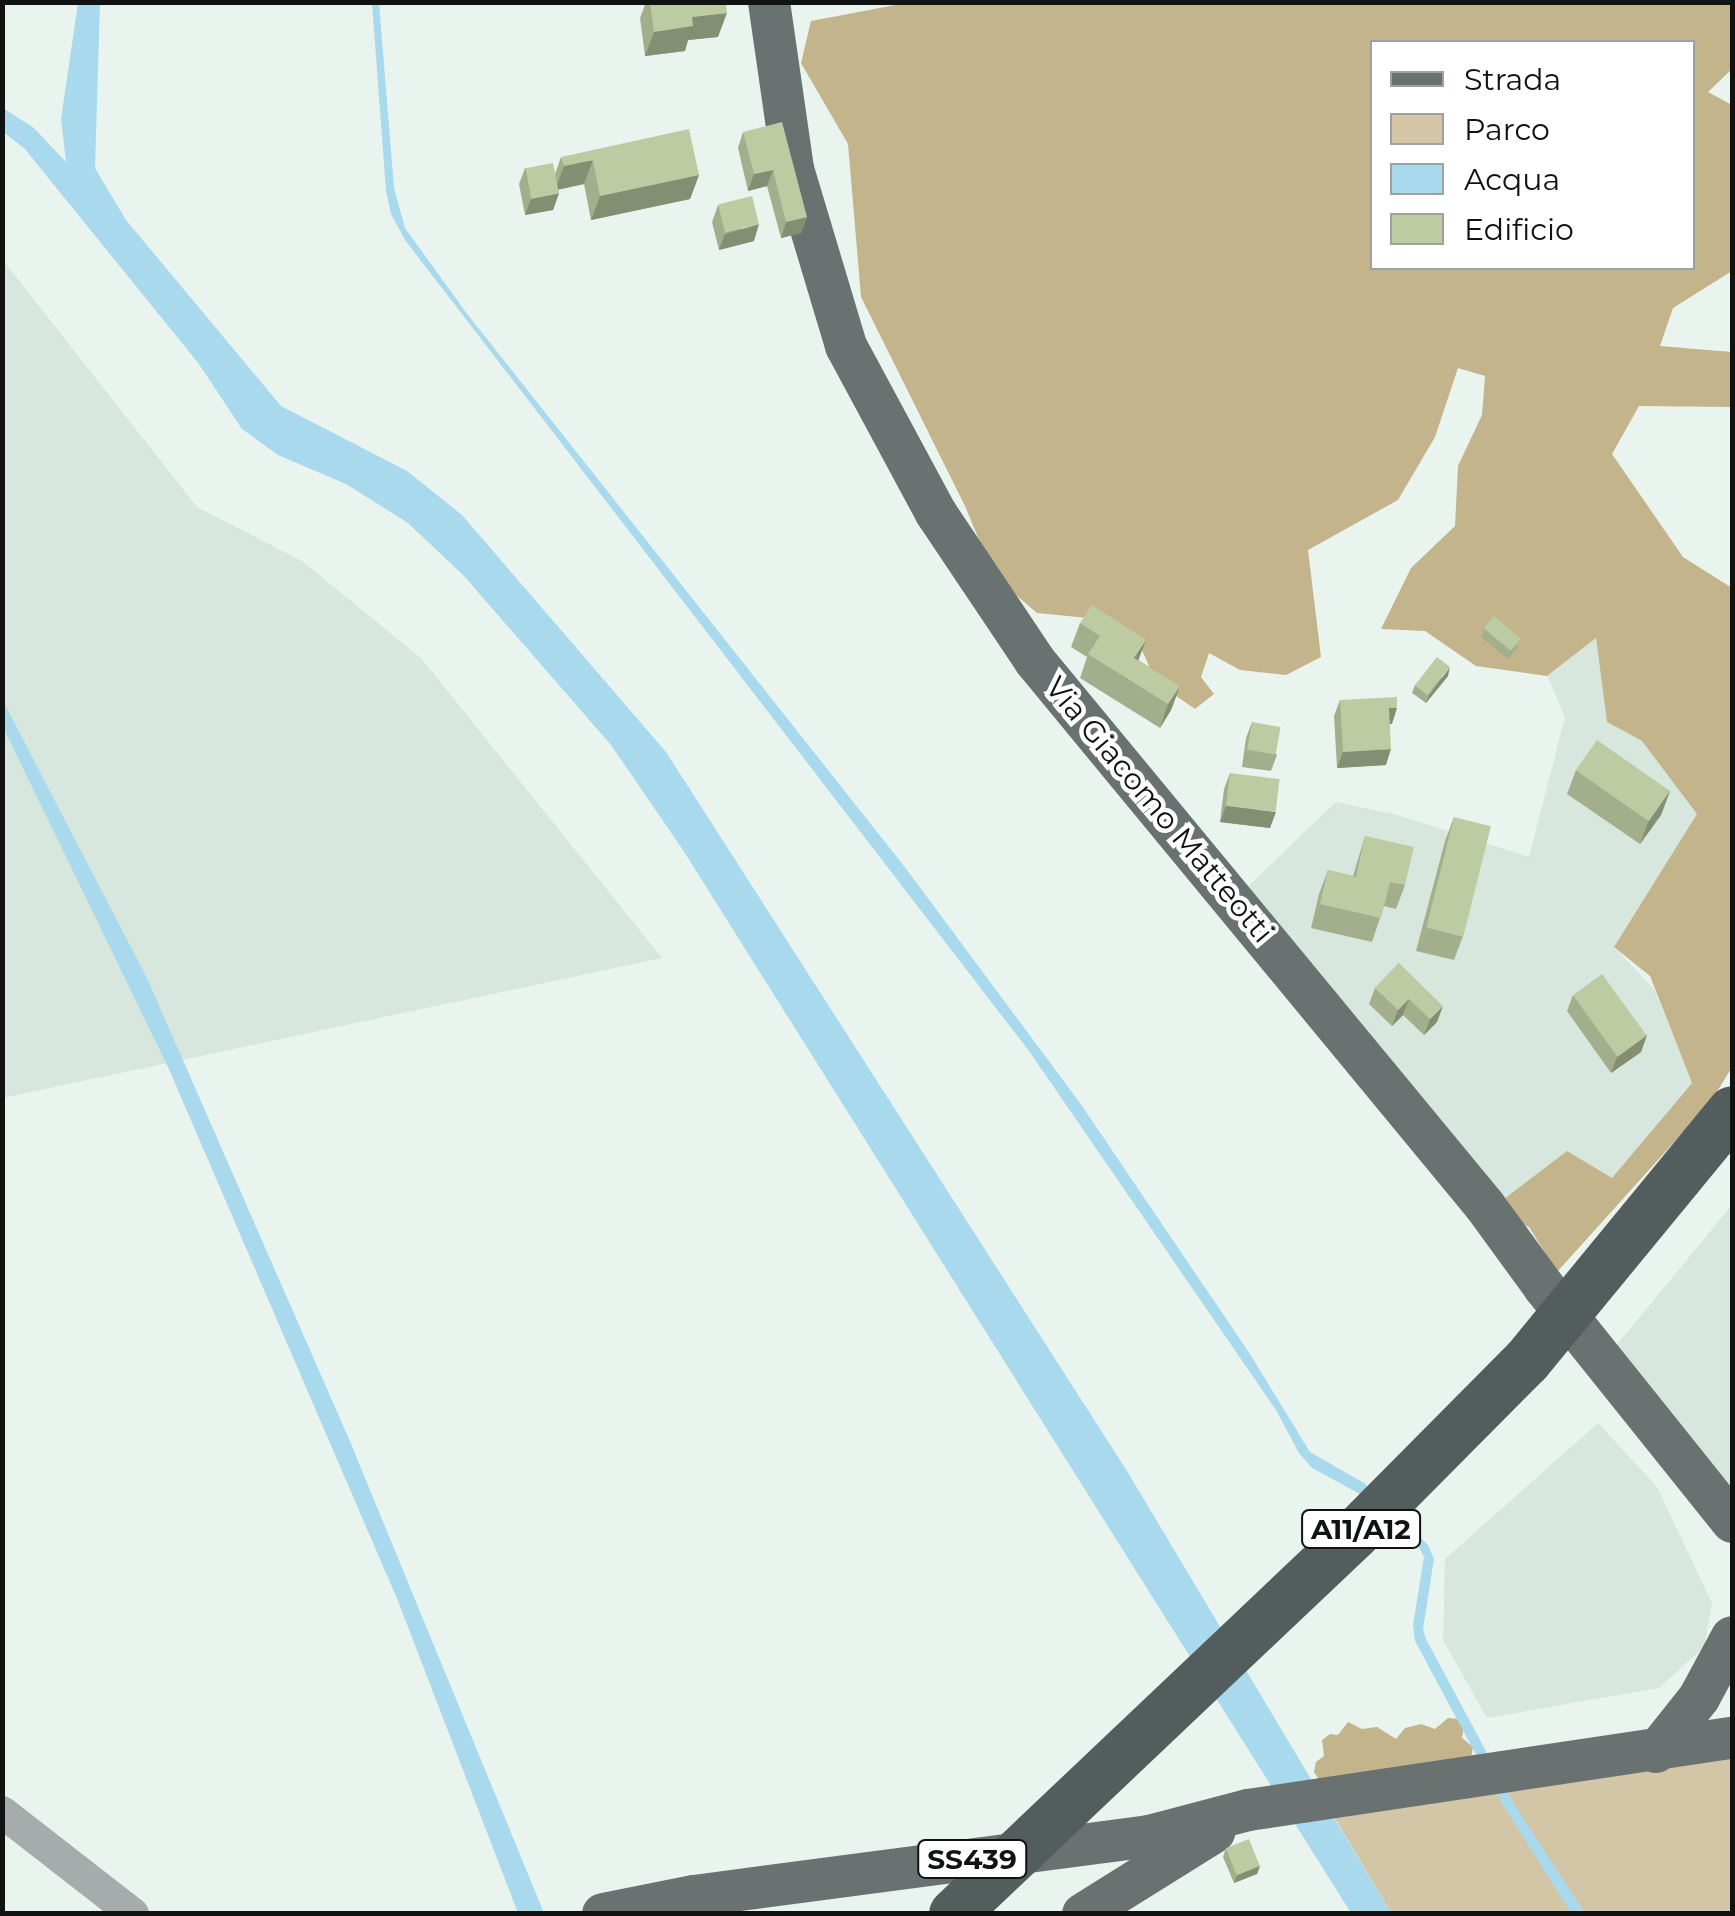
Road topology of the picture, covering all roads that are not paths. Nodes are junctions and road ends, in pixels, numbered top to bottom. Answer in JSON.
{"nodes":[{"id":1,"x":769,"y":2,"type":"edge"},
{"id":2,"x":1732,"y":1111,"type":"edge"},
{"id":3,"x":1732,"y":1165,"type":"edge"},
{"id":4,"x":1732,"y":1522,"type":"edge"},
{"id":5,"x":1732,"y":1637,"type":"edge"},
{"id":6,"x":1732,"y":1738,"type":"edge"},
{"id":7,"x":1656,"y":1752,"type":"junction"},
{"id":8,"x":1248,"y":1810,"type":"junction"},
{"id":9,"x":2,"y":1812,"type":"edge"},
{"id":10,"x":85,"y":1878,"type":"junction"},
{"id":11,"x":669,"y":1904,"type":"edge"},
{"id":12,"x":106,"y":1914,"type":"edge"},
{"id":13,"x":134,"y":1914,"type":"edge"},
{"id":14,"x":604,"y":1914,"type":"edge"},
{"id":15,"x":766,"y":1914,"type":"edge"},
{"id":16,"x":954,"y":1914,"type":"edge"},
{"id":17,"x":1000,"y":1914,"type":"edge"},
{"id":18,"x":1083,"y":1914,"type":"edge"}],
"edges":[{"from":1,"to":4,"type":"main road","name":"Via Giacomo Matteotti"},
{"from":2,"to":16,"type":"highway","number":"A11/A12","bridge":true},
{"from":3,"to":17,"type":"highway","number":"A11/A12"},
{"from":5,"to":7,"type":"main road"},
{"from":6,"to":7,"type":"main road","number":"SS439"},
{"from":7,"to":8,"type":"main road","number":"SS439"},
{"from":8,"to":11,"type":"main road","number":"SS439"},
{"from":8,"to":18,"type":"main road","number":"SS439"},
{"from":9,"to":10,"type":"street"},
{"from":10,"to":12,"type":"street"},
{"from":10,"to":13,"type":"street"},
{"from":11,"to":14,"type":"main road","number":"SS439"},
{"from":11,"to":15,"type":"main road","number":"SS439"}]}
